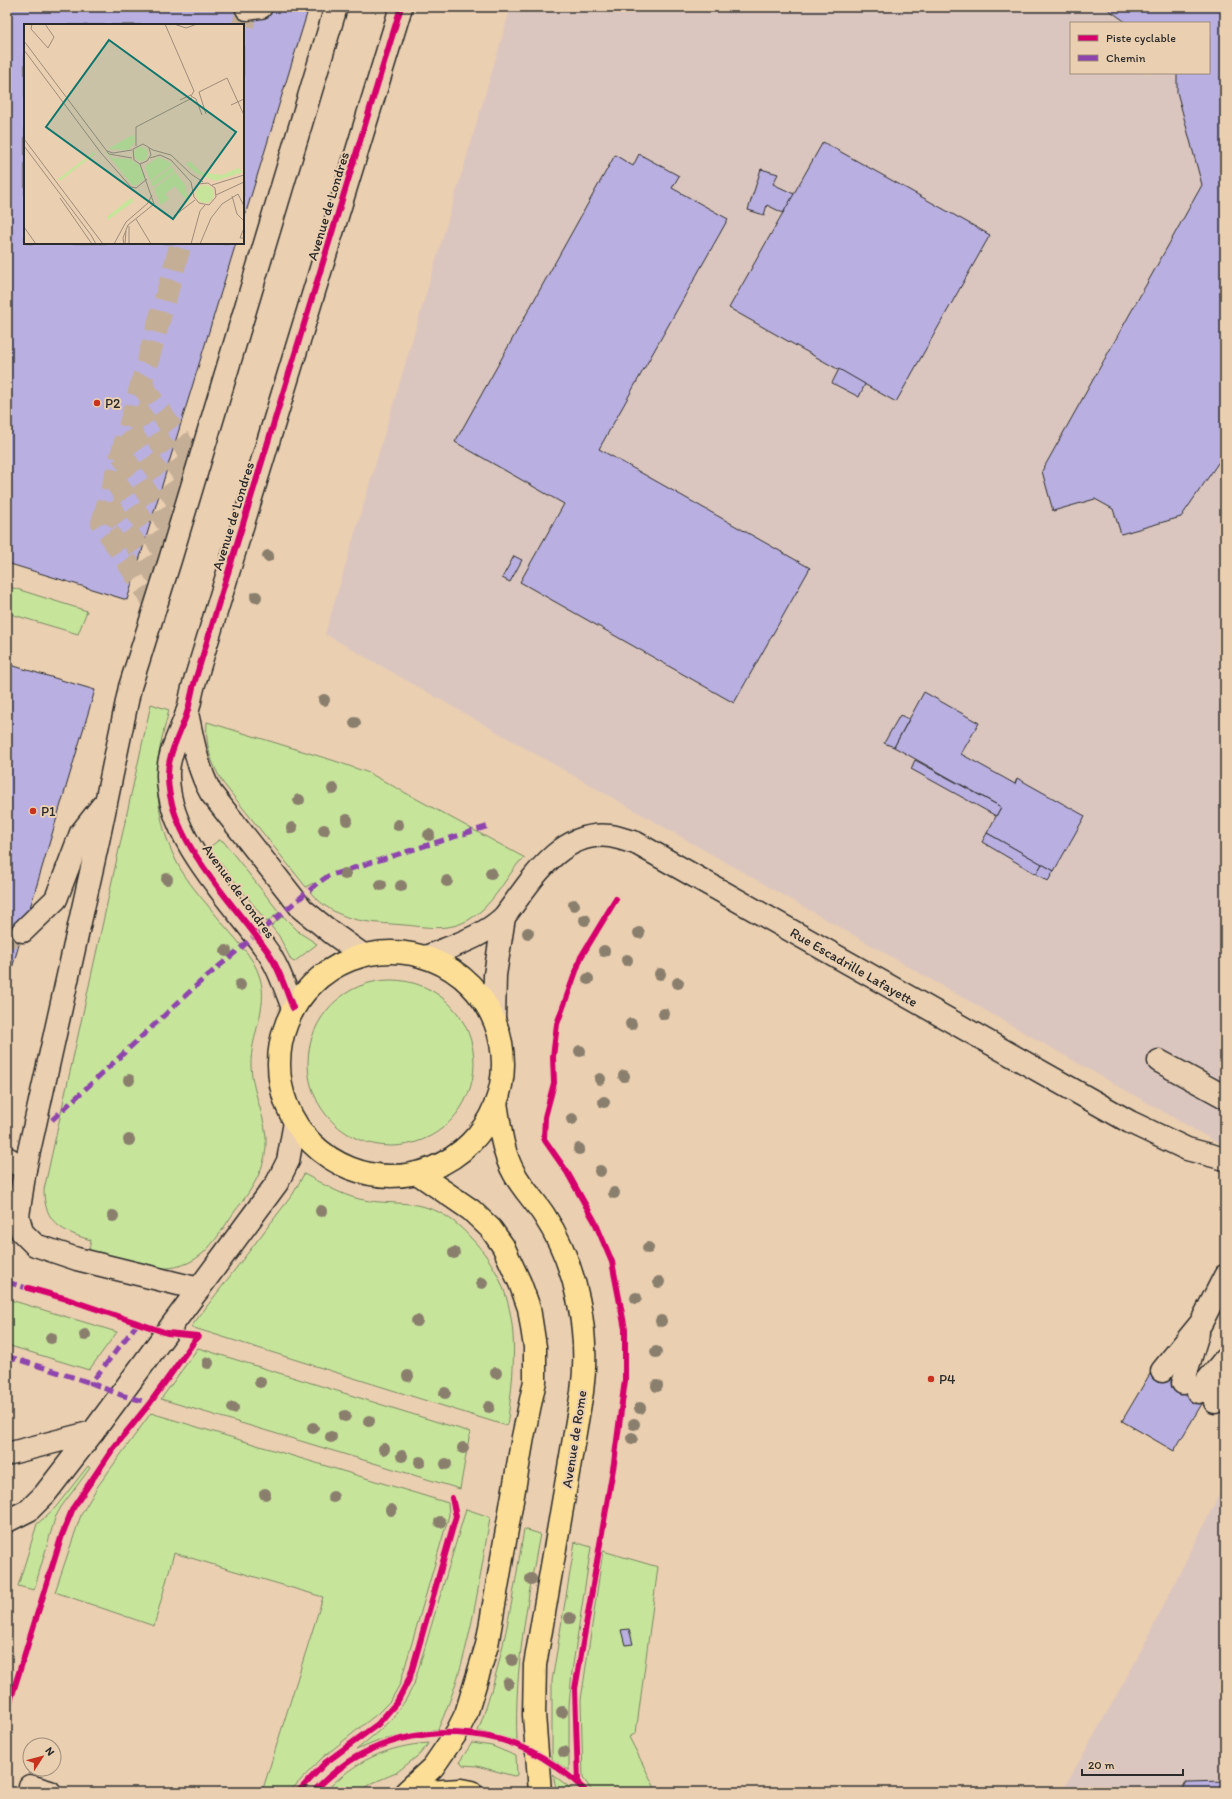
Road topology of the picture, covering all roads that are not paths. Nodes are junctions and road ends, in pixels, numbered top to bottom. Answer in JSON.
{"nodes":[{"id":1,"x":336,"y":7,"type":"edge"},
{"id":2,"x":401,"y":7,"type":"edge"},
{"id":3,"x":187,"y":712,"type":"junction"},
{"id":4,"x":106,"y":801,"type":"junction"},
{"id":5,"x":504,"y":918,"type":"junction"},
{"id":6,"x":23,"y":931,"type":"tunnel mouth"},
{"id":7,"x":363,"y":955,"type":"junction"},
{"id":8,"x":426,"y":957,"type":"junction"},
{"id":9,"x":293,"y":1008,"type":"junction"},
{"id":10,"x":494,"y":1019,"type":"junction"},
{"id":11,"x":1159,"y":1061,"type":"dead end"},
{"id":12,"x":1225,"y":1097,"type":"edge"},
{"id":13,"x":496,"y":1103,"type":"junction"},
{"id":14,"x":295,"y":1122,"type":"junction"},
{"id":15,"x":7,"y":1158,"type":"edge"},
{"id":16,"x":1225,"y":1159,"type":"edge"},
{"id":17,"x":25,"y":1169,"type":"junction"},
{"id":18,"x":417,"y":1173,"type":"junction"},
{"id":19,"x":1225,"y":1276,"type":"edge"},
{"id":20,"x":199,"y":1289,"type":"junction"},
{"id":21,"x":1201,"y":1323,"type":"junction"},
{"id":22,"x":1225,"y":1359,"type":"edge"},
{"id":23,"x":1162,"y":1371,"type":"dead end"},
{"id":24,"x":1225,"y":1374,"type":"edge"},
{"id":25,"x":1199,"y":1392,"type":"junction"},
{"id":26,"x":93,"y":1432,"type":"junction"},
{"id":27,"x":7,"y":1454,"type":"edge"},
{"id":28,"x":7,"y":1521,"type":"edge"},
{"id":29,"x":30,"y":1786,"type":"dead end"},
{"id":30,"x":50,"y":1792,"type":"edge"},
{"id":31,"x":406,"y":1792,"type":"edge"},
{"id":32,"x":426,"y":1792,"type":"edge"},
{"id":33,"x":471,"y":1792,"type":"edge"},
{"id":34,"x":540,"y":1792,"type":"edge"}],
"edges":[{"from":1,"to":4,"type":"street"},
{"from":2,"to":3,"type":"street","name":"Avenue de Londres"},
{"from":3,"to":7,"type":"street","name":"Avenue de Londres"},
{"from":3,"to":9,"type":"street","name":"Avenue de Londres"},
{"from":4,"to":6,"type":"street"},
{"from":4,"to":17,"type":"street"},
{"from":5,"to":8,"type":"street","name":"Rue Escadrille Lafayette"},
{"from":5,"to":10,"type":"street","name":"Rue Escadrille Lafayette"},
{"from":5,"to":16,"type":"street","name":"Rue Escadrille Lafayette"},
{"from":7,"to":8,"type":"main road"},
{"from":7,"to":9,"type":"main road"},
{"from":8,"to":10,"type":"main road"},
{"from":9,"to":14,"type":"main road"},
{"from":10,"to":13,"type":"main road"},
{"from":11,"to":12,"type":"street"},
{"from":13,"to":18,"type":"main road"},
{"from":13,"to":34,"type":"main road","name":"Avenue de Rome"},
{"from":14,"to":18,"type":"main road"},
{"from":14,"to":20,"type":"street"},
{"from":15,"to":17,"type":"street"},
{"from":17,"to":20,"type":"street"},
{"from":18,"to":31,"type":"main road"},
{"from":19,"to":21,"type":"street"},
{"from":20,"to":26,"type":"street"},
{"from":21,"to":23,"type":"street"},
{"from":21,"to":25,"type":"street"},
{"from":22,"to":25,"type":"street"},
{"from":24,"to":25,"type":"street"},
{"from":26,"to":27,"type":"street"},
{"from":26,"to":28,"type":"street"},
{"from":29,"to":30,"type":"street"},
{"from":32,"to":33,"type":"main road"}]}
